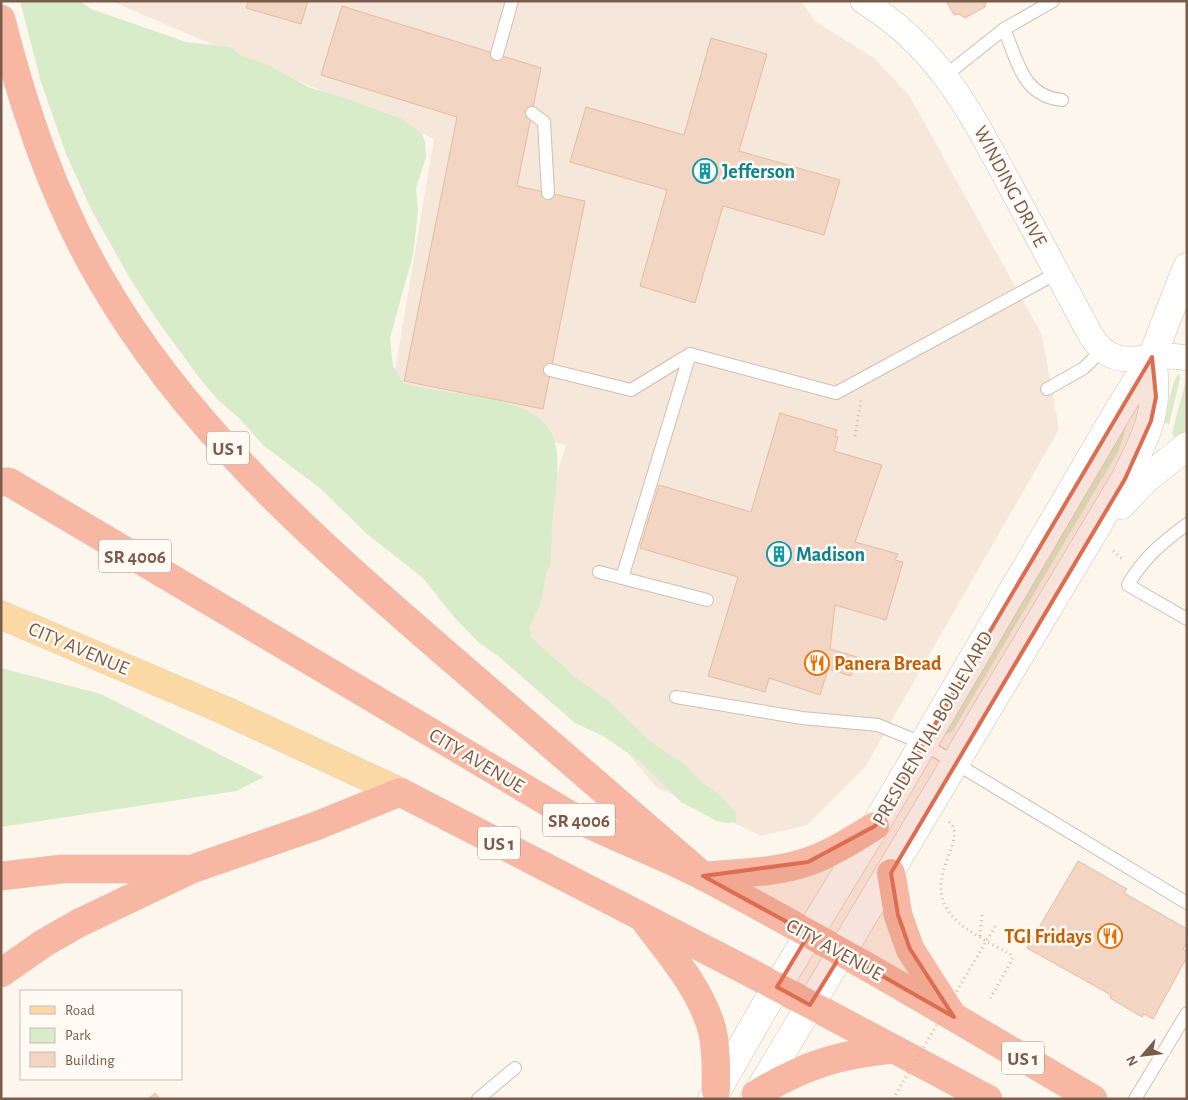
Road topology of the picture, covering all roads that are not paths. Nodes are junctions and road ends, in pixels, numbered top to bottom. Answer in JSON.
{"nodes":[{"id":1,"x":512,"y":1,"type":"edge"},
{"id":2,"x":863,"y":1,"type":"edge"},
{"id":3,"x":1053,"y":1,"type":"edge"},
{"id":4,"x":1,"y":19,"type":"edge"},
{"id":5,"x":1004,"y":30,"type":"junction"},
{"id":6,"x":497,"y":54,"type":"dead end"},
{"id":7,"x":946,"y":75,"type":"junction"},
{"id":8,"x":1062,"y":100,"type":"dead end"},
{"id":9,"x":532,"y":113,"type":"dead end"},
{"id":10,"x":548,"y":193,"type":"dead end"},
{"id":11,"x":1187,"y":267,"type":"edge"},
{"id":12,"x":1057,"y":273,"type":"junction"},
{"id":13,"x":1102,"y":350,"type":"junction"},
{"id":14,"x":690,"y":354,"type":"junction"},
{"id":15,"x":1152,"y":358,"type":"junction"},
{"id":16,"x":1187,"y":358,"type":"edge"},
{"id":17,"x":550,"y":370,"type":"dead end"},
{"id":18,"x":1047,"y":389,"type":"dead end"},
{"id":19,"x":1187,"y":446,"type":"edge"},
{"id":20,"x":4,"y":480,"type":"edge"},
{"id":21,"x":1187,"y":524,"type":"edge"},
{"id":22,"x":1086,"y":544,"type":"junction"},
{"id":23,"x":599,"y":572,"type":"dead end"},
{"id":24,"x":622,"y":578,"type":"junction"},
{"id":25,"x":707,"y":600,"type":"dead end"},
{"id":26,"x":1,"y":615,"type":"edge"},
{"id":27,"x":1187,"y":619,"type":"edge"},
{"id":28,"x":676,"y":697,"type":"dead end"},
{"id":29,"x":922,"y":743,"type":"junction"},
{"id":30,"x":955,"y":763,"type":"junction"},
{"id":31,"x":400,"y":792,"type":"junction"},
{"id":32,"x":875,"y":826,"type":"junction"},
{"id":33,"x":192,"y":869,"type":"junction"},
{"id":34,"x":891,"y":873,"type":"junction"},
{"id":35,"x":1,"y":876,"type":"edge"},
{"id":36,"x":703,"y":876,"type":"junction"},
{"id":37,"x":1187,"y":903,"type":"edge"},
{"id":38,"x":642,"y":916,"type":"junction"},
{"id":39,"x":808,"y":934,"type":"junction"},
{"id":40,"x":842,"y":953,"type":"junction"},
{"id":41,"x":1,"y":973,"type":"edge"},
{"id":42,"x":777,"y":987,"type":"junction"},
{"id":43,"x":810,"y":1005,"type":"junction"},
{"id":44,"x":1187,"y":1013,"type":"edge"},
{"id":45,"x":954,"y":1017,"type":"junction"},
{"id":46,"x":894,"y":1049,"type":"junction"},
{"id":47,"x":515,"y":1068,"type":"dead end"},
{"id":48,"x":714,"y":1095,"type":"edge"},
{"id":49,"x":755,"y":1096,"type":"edge"},
{"id":50,"x":478,"y":1099,"type":"edge"},
{"id":51,"x":988,"y":1099,"type":"edge"},
{"id":52,"x":1093,"y":1099,"type":"edge"},
{"id":53,"x":1136,"y":1099,"type":"edge"}],
"edges":[{"from":1,"to":6,"type":"lane"},
{"from":2,"to":7,"type":"street","name":"WINDING DRIVE"},
{"from":3,"to":5,"type":"lane"},
{"from":4,"to":36,"type":"highway","number":"US 1"},
{"from":5,"to":7,"type":"lane"},
{"from":5,"to":8,"type":"lane"},
{"from":7,"to":12,"type":"street","name":"WINDING DRIVE"},
{"from":9,"to":10,"type":"lane"},
{"from":11,"to":15,"type":"main road"},
{"from":12,"to":13,"type":"street","name":"WINDING DRIVE"},
{"from":12,"to":14,"type":"lane"},
{"from":13,"to":15,"type":"street"},
{"from":13,"to":18,"type":"lane"},
{"from":14,"to":17,"type":"lane"},
{"from":14,"to":24,"type":"lane"},
{"from":15,"to":16,"type":"street"},
{"from":15,"to":22,"type":"main road","name":"PRESIDENTIAL BOULEVARD"},
{"from":15,"to":29,"type":"main road","name":"PRESIDENTIAL BOULEVARD"},
{"from":19,"to":22,"type":"main road"},
{"from":20,"to":36,"type":"highway","name":"CITY AVENUE","number":"SR 4006"},
{"from":21,"to":27,"type":"lane"},
{"from":22,"to":30,"type":"main road","name":"PRESIDENTIAL BOULEVARD"},
{"from":23,"to":24,"type":"lane"},
{"from":24,"to":25,"type":"lane"},
{"from":26,"to":31,"type":"main road","name":"CITY AVENUE"},
{"from":28,"to":29,"type":"lane"},
{"from":29,"to":30,"type":"lane"},
{"from":29,"to":32,"type":"main road","name":"PRESIDENTIAL BOULEVARD"},
{"from":30,"to":34,"type":"main road","name":"PRESIDENTIAL BOULEVARD"},
{"from":30,"to":37,"type":"lane"},
{"from":31,"to":33,"type":"highway"},
{"from":31,"to":38,"type":"highway","name":"CITY AVENUE","number":"US 1"},
{"from":32,"to":36,"type":"highway"},
{"from":32,"to":39,"type":"main road","name":"PRESIDENTIAL BOULEVARD"},
{"from":33,"to":35,"type":"highway"},
{"from":33,"to":41,"type":"highway"},
{"from":34,"to":40,"type":"main road","name":"PRESIDENTIAL BOULEVARD"},
{"from":34,"to":45,"type":"highway"},
{"from":36,"to":39,"type":"highway","name":"CITY AVENUE","number":"US 1"},
{"from":38,"to":42,"type":"highway","name":"CITY AVENUE","number":"US 1"},
{"from":38,"to":48,"type":"highway"},
{"from":39,"to":40,"type":"highway","name":"CITY AVENUE","number":"US 1"},
{"from":39,"to":42,"type":"main road","name":"PRESIDENTIAL BOULEVARD"},
{"from":40,"to":43,"type":"main road","name":"PRESIDENTIAL BOULEVARD"},
{"from":40,"to":45,"type":"highway","name":"CITY AVENUE","number":"US 1"},
{"from":42,"to":43,"type":"highway","name":"CITY AVENUE","number":"US 1"},
{"from":42,"to":48,"type":"main road","name":"PRESIDENTIAL BOULEVARD"},
{"from":43,"to":46,"type":"highway","name":"CITY AVENUE","number":"US 1"},
{"from":43,"to":49,"type":"main road","name":"PRESIDENTIAL BOULEVARD"},
{"from":44,"to":53,"type":"lane"},
{"from":45,"to":52,"type":"highway","name":"CITY AVENUE","number":"US 1"},
{"from":46,"to":49,"type":"highway"},
{"from":46,"to":51,"type":"highway","name":"CITY AVENUE","number":"US 1"},
{"from":47,"to":50,"type":"lane"}]}
